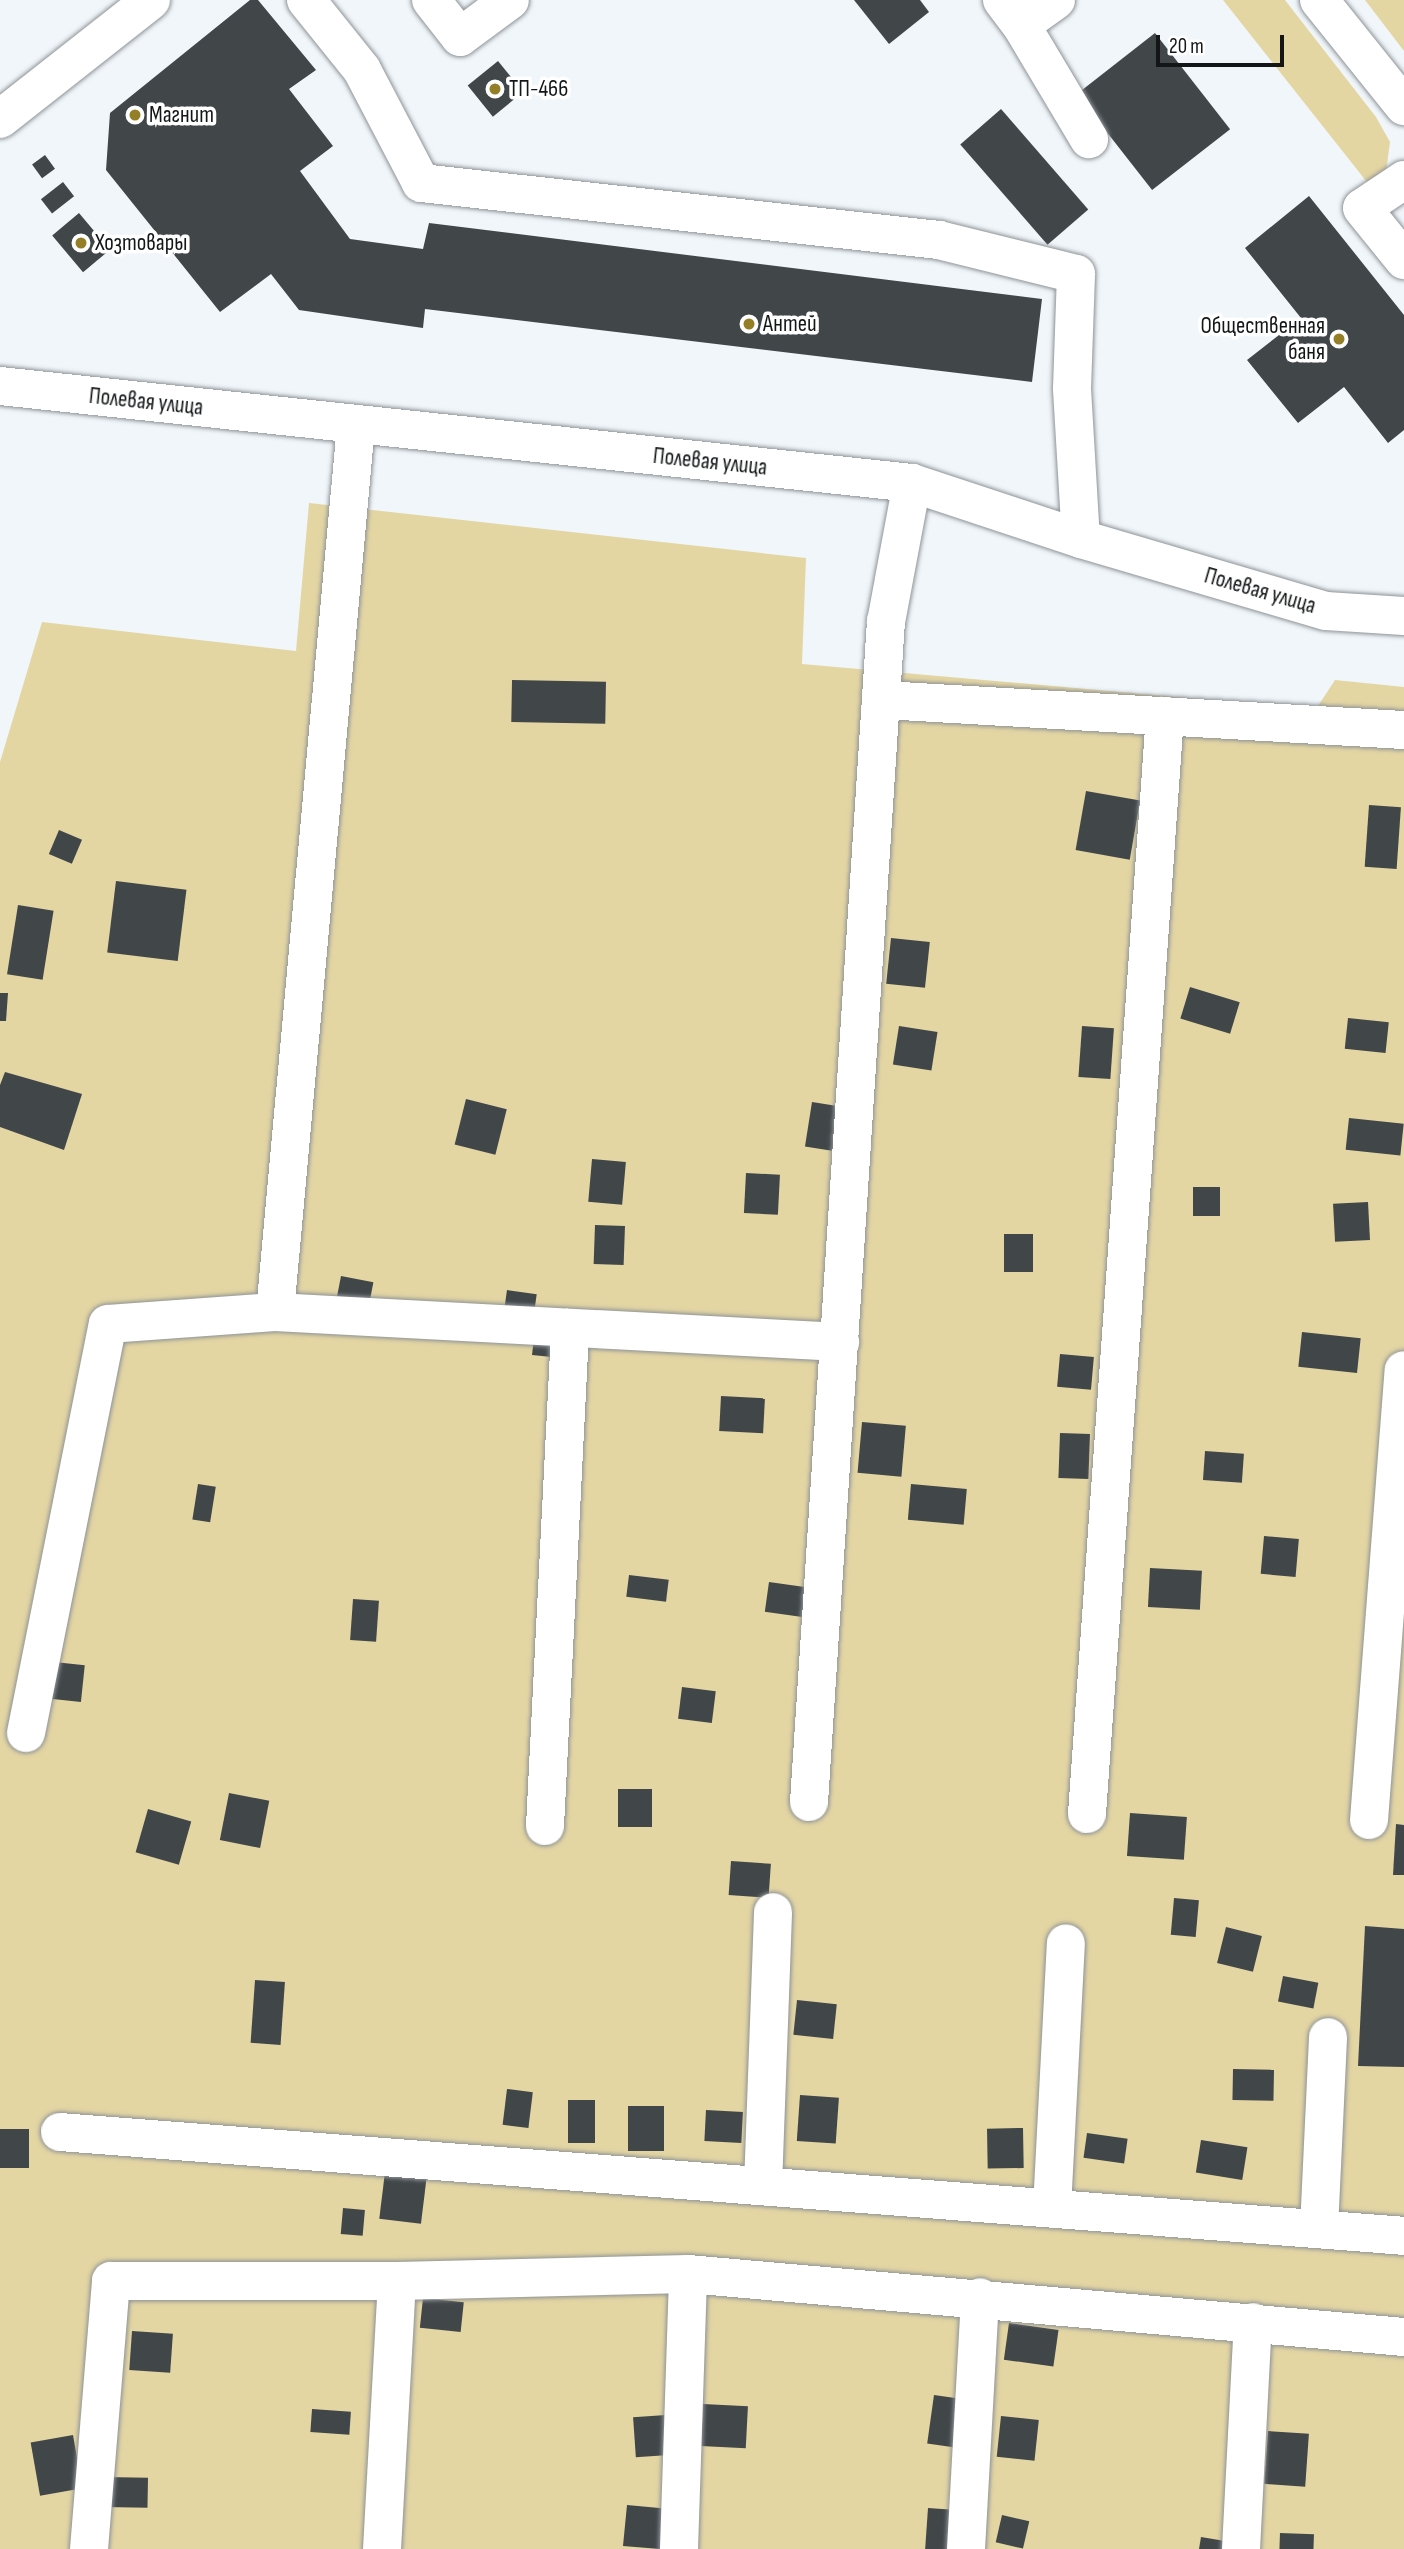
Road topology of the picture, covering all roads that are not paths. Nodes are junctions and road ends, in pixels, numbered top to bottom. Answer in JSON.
{"nodes":[{"id":1,"x":151,"y":0,"type":"edge"},
{"id":2,"x":306,"y":0,"type":"edge"},
{"id":3,"x":432,"y":0,"type":"edge"},
{"id":4,"x":510,"y":0,"type":"edge"},
{"id":5,"x":1056,"y":0,"type":"edge"},
{"id":6,"x":1319,"y":0,"type":"edge"},
{"id":7,"x":1011,"y":13,"type":"edge"},
{"id":8,"x":1402,"y":99,"type":"edge"},
{"id":9,"x":0,"y":119,"type":"edge"},
{"id":10,"x":1089,"y":139,"type":"dead end"},
{"id":11,"x":1404,"y":180,"type":"edge"},
{"id":12,"x":1404,"y":260,"type":"edge"},
{"id":13,"x":0,"y":386,"type":"edge"},
{"id":14,"x":356,"y":425,"type":"junction"},
{"id":15,"x":912,"y":483,"type":"junction"},
{"id":16,"x":1081,"y":539,"type":"junction"},
{"id":17,"x":1402,"y":607,"type":"edge"},
{"id":18,"x":883,"y":700,"type":"junction"},
{"id":19,"x":1166,"y":716,"type":"junction"},
{"id":20,"x":1404,"y":730,"type":"edge"},
{"id":21,"x":275,"y":1312,"type":"junction"},
{"id":22,"x":570,"y":1328,"type":"junction"},
{"id":23,"x":839,"y":1342,"type":"junction"},
{"id":24,"x":1404,"y":1370,"type":"edge"},
{"id":25,"x":26,"y":1733,"type":"dead end"},
{"id":26,"x":809,"y":1802,"type":"dead end"},
{"id":27,"x":1087,"y":1814,"type":"dead end"},
{"id":28,"x":1369,"y":1820,"type":"dead end"},
{"id":29,"x":545,"y":1826,"type":"dead end"},
{"id":30,"x":773,"y":1912,"type":"dead end"},
{"id":31,"x":1066,"y":1943,"type":"dead end"},
{"id":32,"x":1328,"y":2037,"type":"dead end"},
{"id":33,"x":60,"y":2132,"type":"dead end"},
{"id":34,"x":763,"y":2186,"type":"junction"},
{"id":35,"x":1052,"y":2208,"type":"junction"},
{"id":36,"x":1318,"y":2229,"type":"junction"},
{"id":37,"x":1404,"y":2235,"type":"edge"},
{"id":38,"x":688,"y":2274,"type":"junction"},
{"id":39,"x":397,"y":2281,"type":"junction"},
{"id":40,"x":980,"y":2297,"type":"junction"},
{"id":41,"x":1253,"y":2322,"type":"junction"},
{"id":42,"x":1404,"y":2337,"type":"edge"},
{"id":43,"x":89,"y":2549,"type":"edge"},
{"id":44,"x":382,"y":2549,"type":"edge"},
{"id":45,"x":679,"y":2549,"type":"edge"},
{"id":46,"x":966,"y":2549,"type":"edge"},
{"id":47,"x":1241,"y":2549,"type":"edge"}],
"edges":[{"from":1,"to":9,"type":"street"},
{"from":2,"to":16,"type":"street"},
{"from":3,"to":4,"type":"street"},
{"from":5,"to":7,"type":"street"},
{"from":6,"to":8,"type":"street"},
{"from":7,"to":10,"type":"street"},
{"from":11,"to":12,"type":"street"},
{"from":13,"to":14,"type":"street","name":"Полевая улица"},
{"from":14,"to":15,"type":"street","name":"Полевая улица"},
{"from":14,"to":21,"type":"street"},
{"from":15,"to":16,"type":"street","name":"Полевая улица"},
{"from":15,"to":18,"type":"street"},
{"from":16,"to":17,"type":"street","name":"Полевая улица"},
{"from":18,"to":19,"type":"street"},
{"from":18,"to":23,"type":"street"},
{"from":19,"to":20,"type":"street"},
{"from":19,"to":27,"type":"street"},
{"from":21,"to":22,"type":"street"},
{"from":21,"to":25,"type":"street"},
{"from":22,"to":23,"type":"street"},
{"from":22,"to":29,"type":"street"},
{"from":23,"to":26,"type":"street"},
{"from":24,"to":28,"type":"street"},
{"from":30,"to":34,"type":"street"},
{"from":31,"to":35,"type":"street"},
{"from":32,"to":36,"type":"street"},
{"from":33,"to":34,"type":"street"},
{"from":34,"to":35,"type":"street"},
{"from":35,"to":36,"type":"street"},
{"from":36,"to":37,"type":"street"},
{"from":38,"to":39,"type":"street"},
{"from":38,"to":40,"type":"street"},
{"from":38,"to":45,"type":"street"},
{"from":39,"to":43,"type":"street"},
{"from":39,"to":44,"type":"street"},
{"from":40,"to":41,"type":"street"},
{"from":40,"to":46,"type":"street"},
{"from":41,"to":42,"type":"street"},
{"from":41,"to":47,"type":"street"}]}
